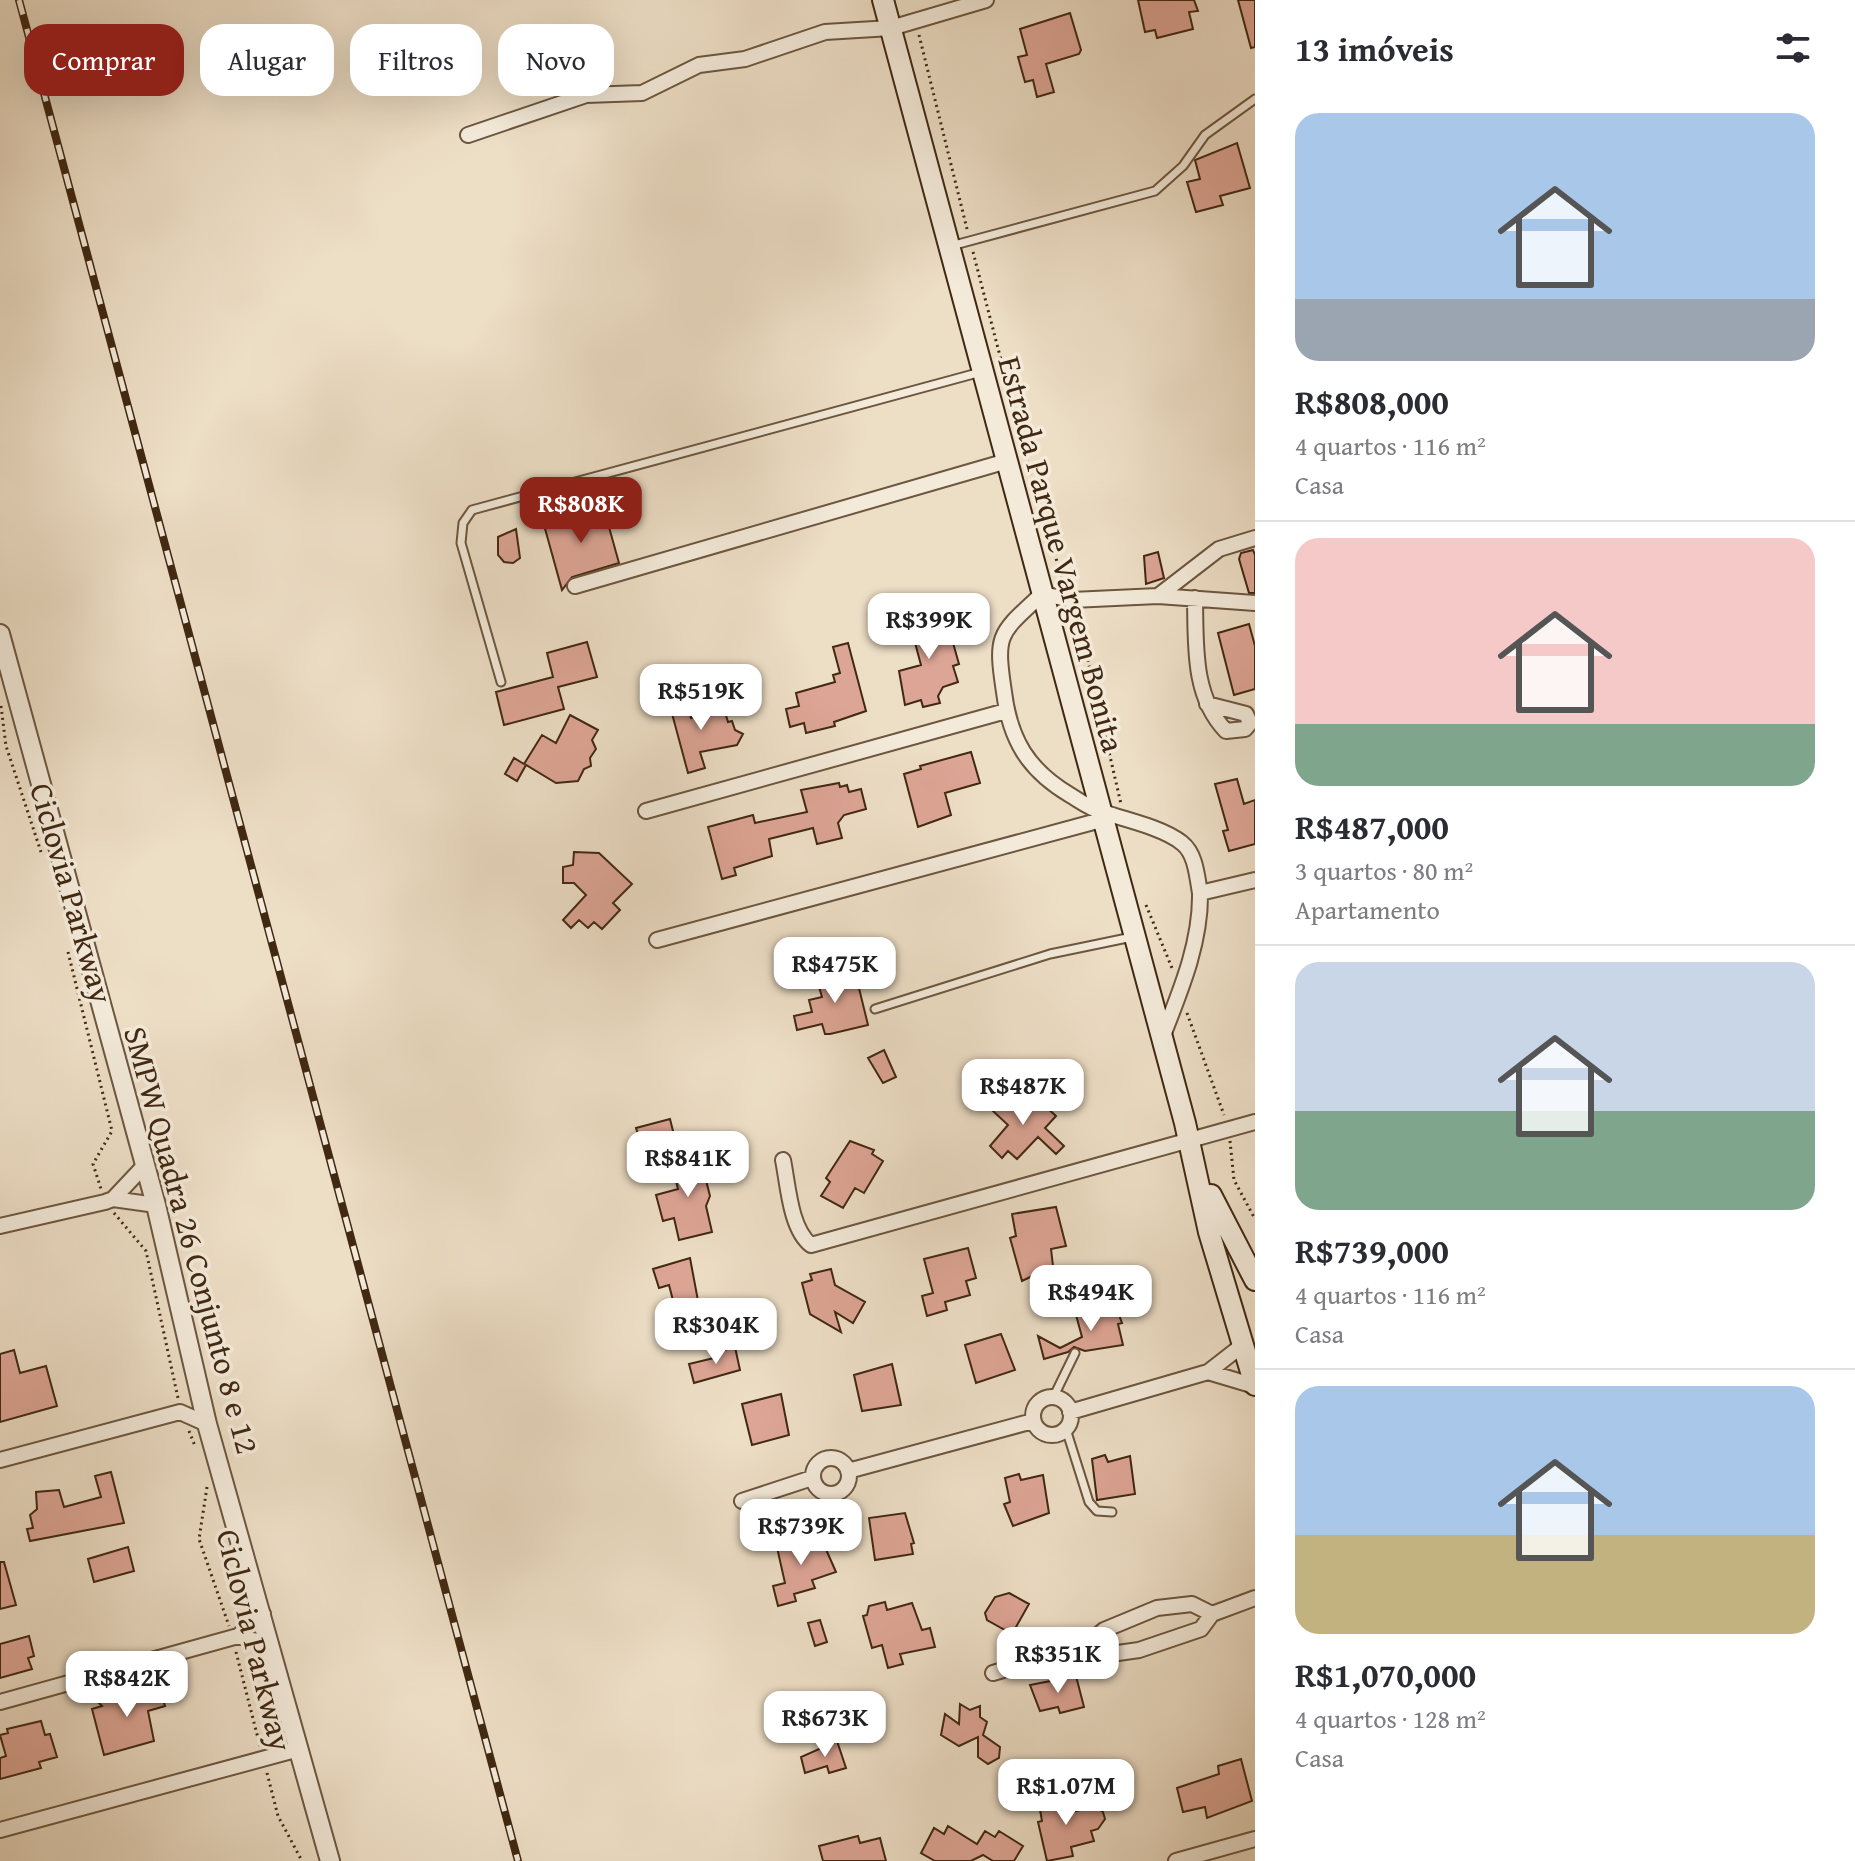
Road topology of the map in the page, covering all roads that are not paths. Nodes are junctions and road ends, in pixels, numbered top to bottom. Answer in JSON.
{"nodes":[{"id":1,"x":883,"y":0,"type":"edge"},
{"id":2,"x":986,"y":0,"type":"edge"},
{"id":3,"x":891,"y":28,"type":"junction"},
{"id":4,"x":1255,"y":99,"type":"edge"},
{"id":5,"x":468,"y":135,"type":"dead end"},
{"id":6,"x":948,"y":247,"type":"junction"},
{"id":7,"x":983,"y":372,"type":"junction"},
{"id":8,"x":1007,"y":461,"type":"junction"},
{"id":9,"x":1255,"y":538,"type":"edge"},
{"id":10,"x":575,"y":586,"type":"dead end"},
{"id":11,"x":1042,"y":594,"type":"junction"},
{"id":12,"x":1158,"y":596,"type":"junction"},
{"id":13,"x":1195,"y":598,"type":"junction"},
{"id":14,"x":1255,"y":603,"type":"edge"},
{"id":15,"x":0,"y":634,"type":"edge"},
{"id":16,"x":501,"y":682,"type":"dead end"},
{"id":17,"x":1207,"y":704,"type":"dead end"},
{"id":18,"x":1006,"y":711,"type":"junction"},
{"id":19,"x":646,"y":811,"type":"dead end"},
{"id":20,"x":1100,"y":816,"type":"junction"},
{"id":21,"x":1255,"y":880,"type":"edge"},
{"id":22,"x":1200,"y":893,"type":"junction"},
{"id":23,"x":1134,"y":937,"type":"junction"},
{"id":24,"x":657,"y":940,"type":"dead end"},
{"id":25,"x":875,"y":1009,"type":"dead end"},
{"id":26,"x":1162,"y":1039,"type":"junction"},
{"id":27,"x":1255,"y":1122,"type":"edge"},
{"id":28,"x":1188,"y":1133,"type":"junction"},
{"id":29,"x":783,"y":1160,"type":"dead end"},
{"id":30,"x":144,"y":1166,"type":"junction"},
{"id":31,"x":109,"y":1200,"type":"junction"},
{"id":32,"x":156,"y":1205,"type":"junction"},
{"id":33,"x":0,"y":1226,"type":"edge"},
{"id":34,"x":1255,"y":1280,"type":"edge"},
{"id":35,"x":1244,"y":1344,"type":"junction"},
{"id":36,"x":1075,"y":1353,"type":"dead end"},
{"id":37,"x":1208,"y":1372,"type":"junction"},
{"id":38,"x":1255,"y":1386,"type":"edge"},
{"id":39,"x":198,"y":1389,"type":"junction"},
{"id":40,"x":1053,"y":1398,"type":"junction"},
{"id":41,"x":182,"y":1412,"type":"junction"},
{"id":42,"x":1070,"y":1412,"type":"junction"},
{"id":43,"x":1033,"y":1421,"type":"junction"},
{"id":44,"x":207,"y":1424,"type":"junction"},
{"id":45,"x":1066,"y":1429,"type":"junction"},
{"id":46,"x":0,"y":1460,"type":"edge"},
{"id":47,"x":848,"y":1471,"type":"junction"},
{"id":48,"x":812,"y":1478,"type":"junction"},
{"id":49,"x":742,"y":1501,"type":"dead end"},
{"id":50,"x":1112,"y":1512,"type":"dead end"},
{"id":51,"x":1255,"y":1598,"type":"edge"},
{"id":52,"x":263,"y":1614,"type":"junction"},
{"id":53,"x":1212,"y":1614,"type":"junction"},
{"id":54,"x":235,"y":1636,"type":"junction"},
{"id":55,"x":271,"y":1645,"type":"junction"},
{"id":56,"x":1085,"y":1646,"type":"junction"},
{"id":57,"x":993,"y":1673,"type":"dead end"},
{"id":58,"x":0,"y":1702,"type":"edge"},
{"id":59,"x":299,"y":1749,"type":"junction"},
{"id":60,"x":0,"y":1830,"type":"edge"},
{"id":61,"x":1255,"y":1839,"type":"edge"},
{"id":62,"x":330,"y":1861,"type":"edge"},
{"id":63,"x":1176,"y":1861,"type":"edge"}],
"edges":[{"from":1,"to":3,"type":"main road","name":"Estrada Parque Vargem Bonita"},
{"from":2,"to":3,"type":"street"},
{"from":3,"to":5,"type":"street"},
{"from":3,"to":6,"type":"main road","name":"Estrada Parque Vargem Bonita"},
{"from":4,"to":6,"type":"lane"},
{"from":6,"to":7,"type":"main road","name":"Estrada Parque Vargem Bonita"},
{"from":7,"to":8,"type":"main road","name":"Estrada Parque Vargem Bonita"},
{"from":7,"to":16,"type":"lane"},
{"from":8,"to":10,"type":"street"},
{"from":8,"to":11,"type":"main road","name":"Estrada Parque Vargem Bonita"},
{"from":9,"to":12,"type":"street"},
{"from":11,"to":12,"type":"street"},
{"from":11,"to":18,"type":"street"},
{"from":11,"to":20,"type":"main road","name":"Estrada Parque Vargem Bonita"},
{"from":12,"to":13,"type":"street"},
{"from":13,"to":14,"type":"street"},
{"from":13,"to":17,"type":"street"},
{"from":15,"to":30,"type":"street","name":"SMPW Quadra 26 Conjunto 8 e 12"},
{"from":18,"to":19,"type":"street"},
{"from":18,"to":20,"type":"street"},
{"from":20,"to":22,"type":"street"},
{"from":20,"to":23,"type":"main road","name":"Estrada Parque Vargem Bonita"},
{"from":20,"to":24,"type":"street"},
{"from":21,"to":22,"type":"street"},
{"from":22,"to":26,"type":"street"},
{"from":23,"to":25,"type":"lane"},
{"from":23,"to":26,"type":"main road","name":"Estrada Parque Vargem Bonita"},
{"from":26,"to":28,"type":"main road","name":"Estrada Parque Vargem Bonita"},
{"from":27,"to":28,"type":"street"},
{"from":28,"to":29,"type":"street"},
{"from":28,"to":34,"type":"main road","name":"Estrada Parque Vargem Bonita"},
{"from":28,"to":35,"type":"main road","name":"Estrada Parque Vargem Bonita"},
{"from":30,"to":31,"type":"street"},
{"from":30,"to":32,"type":"street","name":"SMPW Quadra 26 Conjunto 8 e 12"},
{"from":31,"to":32,"type":"street"},
{"from":31,"to":33,"type":"street"},
{"from":32,"to":39,"type":"street","name":"SMPW Quadra 26 Conjunto 8 e 12"},
{"from":35,"to":37,"type":"street"},
{"from":35,"to":38,"type":"main road","name":"Estrada Parque Vargem Bonita"},
{"from":36,"to":40,"type":"lane"},
{"from":37,"to":38,"type":"street"},
{"from":37,"to":42,"type":"street"},
{"from":39,"to":41,"type":"street"},
{"from":39,"to":44,"type":"street","name":"SMPW Quadra 26 Conjunto 8 e 12"},
{"from":40,"to":42,"type":"street"},
{"from":40,"to":43,"type":"street"},
{"from":41,"to":44,"type":"street"},
{"from":41,"to":46,"type":"street"},
{"from":42,"to":45,"type":"street"},
{"from":43,"to":45,"type":"street"},
{"from":43,"to":47,"type":"street"},
{"from":44,"to":52,"type":"street","name":"SMPW Quadra 26 Conjunto 8 e 12"},
{"from":45,"to":50,"type":"lane"},
{"from":47,"to":48,"type":"street"},
{"from":47,"to":48,"type":"street"},
{"from":48,"to":49,"type":"street"},
{"from":51,"to":53,"type":"street"},
{"from":52,"to":54,"type":"street"},
{"from":52,"to":55,"type":"street","name":"SMPW Quadra 26 Conjunto 8 e 12"},
{"from":53,"to":56,"type":"street"},
{"from":53,"to":56,"type":"street"},
{"from":54,"to":55,"type":"street"},
{"from":54,"to":58,"type":"street"},
{"from":55,"to":59,"type":"street","name":"SMPW Quadra 26 Conjunto 8 e 12"},
{"from":56,"to":57,"type":"street"},
{"from":59,"to":60,"type":"street"},
{"from":59,"to":62,"type":"street","name":"SMPW Quadra 26 Conjunto 8 e 12"},
{"from":61,"to":63,"type":"street"}]}
